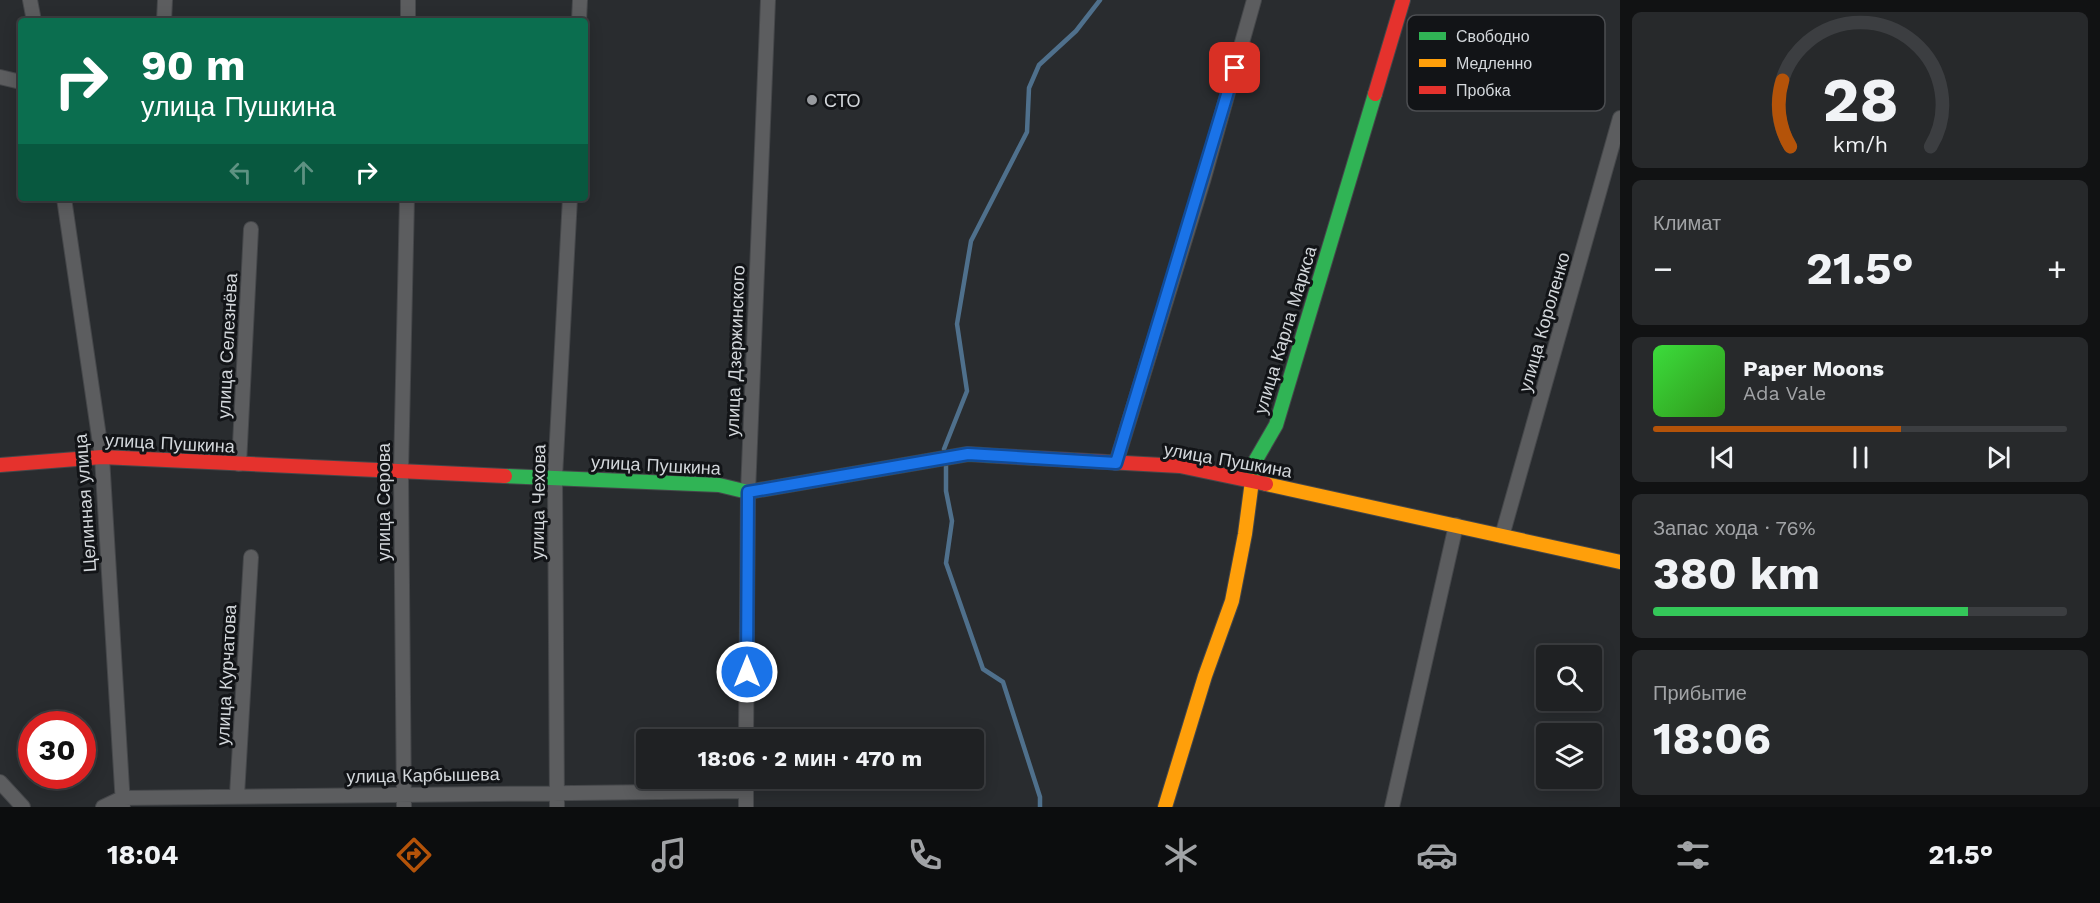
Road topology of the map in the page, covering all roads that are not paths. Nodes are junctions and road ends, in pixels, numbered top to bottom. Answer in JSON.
{"nodes":[{"id":1,"x":30,"y":0,"type":"edge"},
{"id":2,"x":165,"y":0,"type":"edge"},
{"id":3,"x":408,"y":0,"type":"edge"},
{"id":4,"x":580,"y":0,"type":"edge"},
{"id":5,"x":768,"y":0,"type":"edge"},
{"id":6,"x":1254,"y":0,"type":"edge"},
{"id":7,"x":1403,"y":0,"type":"edge"},
{"id":8,"x":33,"y":18,"type":"edge"},
{"id":9,"x":164,"y":18,"type":"edge"},
{"id":10,"x":408,"y":18,"type":"edge"},
{"id":11,"x":579,"y":18,"type":"edge"},
{"id":12,"x":0,"y":77,"type":"edge"},
{"id":13,"x":18,"y":81,"type":"edge"},
{"id":14,"x":1620,"y":118,"type":"edge"},
{"id":15,"x":64,"y":201,"type":"edge"},
{"id":16,"x":407,"y":201,"type":"edge"},
{"id":17,"x":570,"y":201,"type":"edge"},
{"id":18,"x":250,"y":229,"type":"dead end"},
{"id":19,"x":102,"y":457,"type":"junction"},
{"id":20,"x":1116,"y":463,"type":"junction"},
{"id":21,"x":239,"y":464,"type":"junction"},
{"id":22,"x":0,"y":465,"type":"edge"},
{"id":23,"x":400,"y":472,"type":"junction"},
{"id":24,"x":555,"y":477,"type":"junction"},
{"id":25,"x":1251,"y":481,"type":"junction"},
{"id":26,"x":748,"y":492,"type":"junction"},
{"id":27,"x":1456,"y":525,"type":"junction"},
{"id":28,"x":1502,"y":536,"type":"junction"},
{"id":29,"x":251,"y":557,"type":"dead end"},
{"id":30,"x":1620,"y":562,"type":"edge"},
{"id":31,"x":747,"y":729,"type":"edge"},
{"id":32,"x":0,"y":782,"type":"edge"},
{"id":33,"x":637,"y":789,"type":"edge"},
{"id":34,"x":746,"y":789,"type":"edge"},
{"id":35,"x":556,"y":792,"type":"junction"},
{"id":36,"x":237,"y":795,"type":"junction"},
{"id":37,"x":404,"y":800,"type":"edge"},
{"id":38,"x":123,"y":802,"type":"edge"},
{"id":39,"x":23,"y":807,"type":"edge"},
{"id":40,"x":103,"y":807,"type":"edge"},
{"id":41,"x":557,"y":807,"type":"edge"},
{"id":42,"x":746,"y":807,"type":"edge"},
{"id":43,"x":1165,"y":807,"type":"edge"},
{"id":44,"x":1392,"y":807,"type":"edge"}],
"edges":[{"from":1,"to":8,"type":"street"},
{"from":2,"to":9,"type":"street"},
{"from":3,"to":10,"type":"street"},
{"from":4,"to":11,"type":"street"},
{"from":5,"to":26,"type":"street","name":"улица Дзержинского"},
{"from":6,"to":20,"type":"street"},
{"from":7,"to":25,"type":"street","name":"улица Карла Маркса"},
{"from":12,"to":13,"type":"street"},
{"from":14,"to":28,"type":"street","name":"улица Короленко"},
{"from":15,"to":19,"type":"street","name":"Целинная улица"},
{"from":16,"to":23,"type":"street","name":"улица Серова"},
{"from":17,"to":24,"type":"street","name":"улица Чехова"},
{"from":18,"to":21,"type":"street","name":"улица Селезнёва"},
{"from":19,"to":21,"type":"street","name":"улица Пушкина"},
{"from":19,"to":22,"type":"street","name":"улица Пушкина"},
{"from":19,"to":38,"type":"street","name":"Целинная улица"},
{"from":20,"to":25,"type":"street","name":"улица Пушкина"},
{"from":20,"to":26,"type":"street","name":"улица Пушкина"},
{"from":21,"to":23,"type":"street","name":"улица Пушкина"},
{"from":23,"to":24,"type":"street","name":"улица Пушкина"},
{"from":23,"to":37,"type":"street","name":"улица Серова"},
{"from":24,"to":26,"type":"street","name":"улица Пушкина"},
{"from":24,"to":35,"type":"street","name":"улица Чехова"},
{"from":25,"to":27,"type":"street","name":"улица Пушкина"},
{"from":25,"to":43,"type":"street","name":"улица Карла Маркса"},
{"from":26,"to":31,"type":"street","name":"улица Дзержинского"},
{"from":27,"to":28,"type":"street","name":"улица Пушкина"},
{"from":27,"to":44,"type":"street"},
{"from":28,"to":30,"type":"street","name":"улица Пушкина"},
{"from":29,"to":36,"type":"street","name":"улица Курчатова"},
{"from":32,"to":39,"type":"street"},
{"from":33,"to":35,"type":"street","name":"улица Карбышева"},
{"from":34,"to":42,"type":"street"},
{"from":35,"to":37,"type":"street","name":"улица Карбышева"},
{"from":35,"to":41,"type":"street","name":"улица Чехова"},
{"from":36,"to":37,"type":"street","name":"улица Карбышева"},
{"from":36,"to":38,"type":"street","name":"улица Карбышева"},
{"from":38,"to":40,"type":"street","name":"улица Карбышева"}]}
